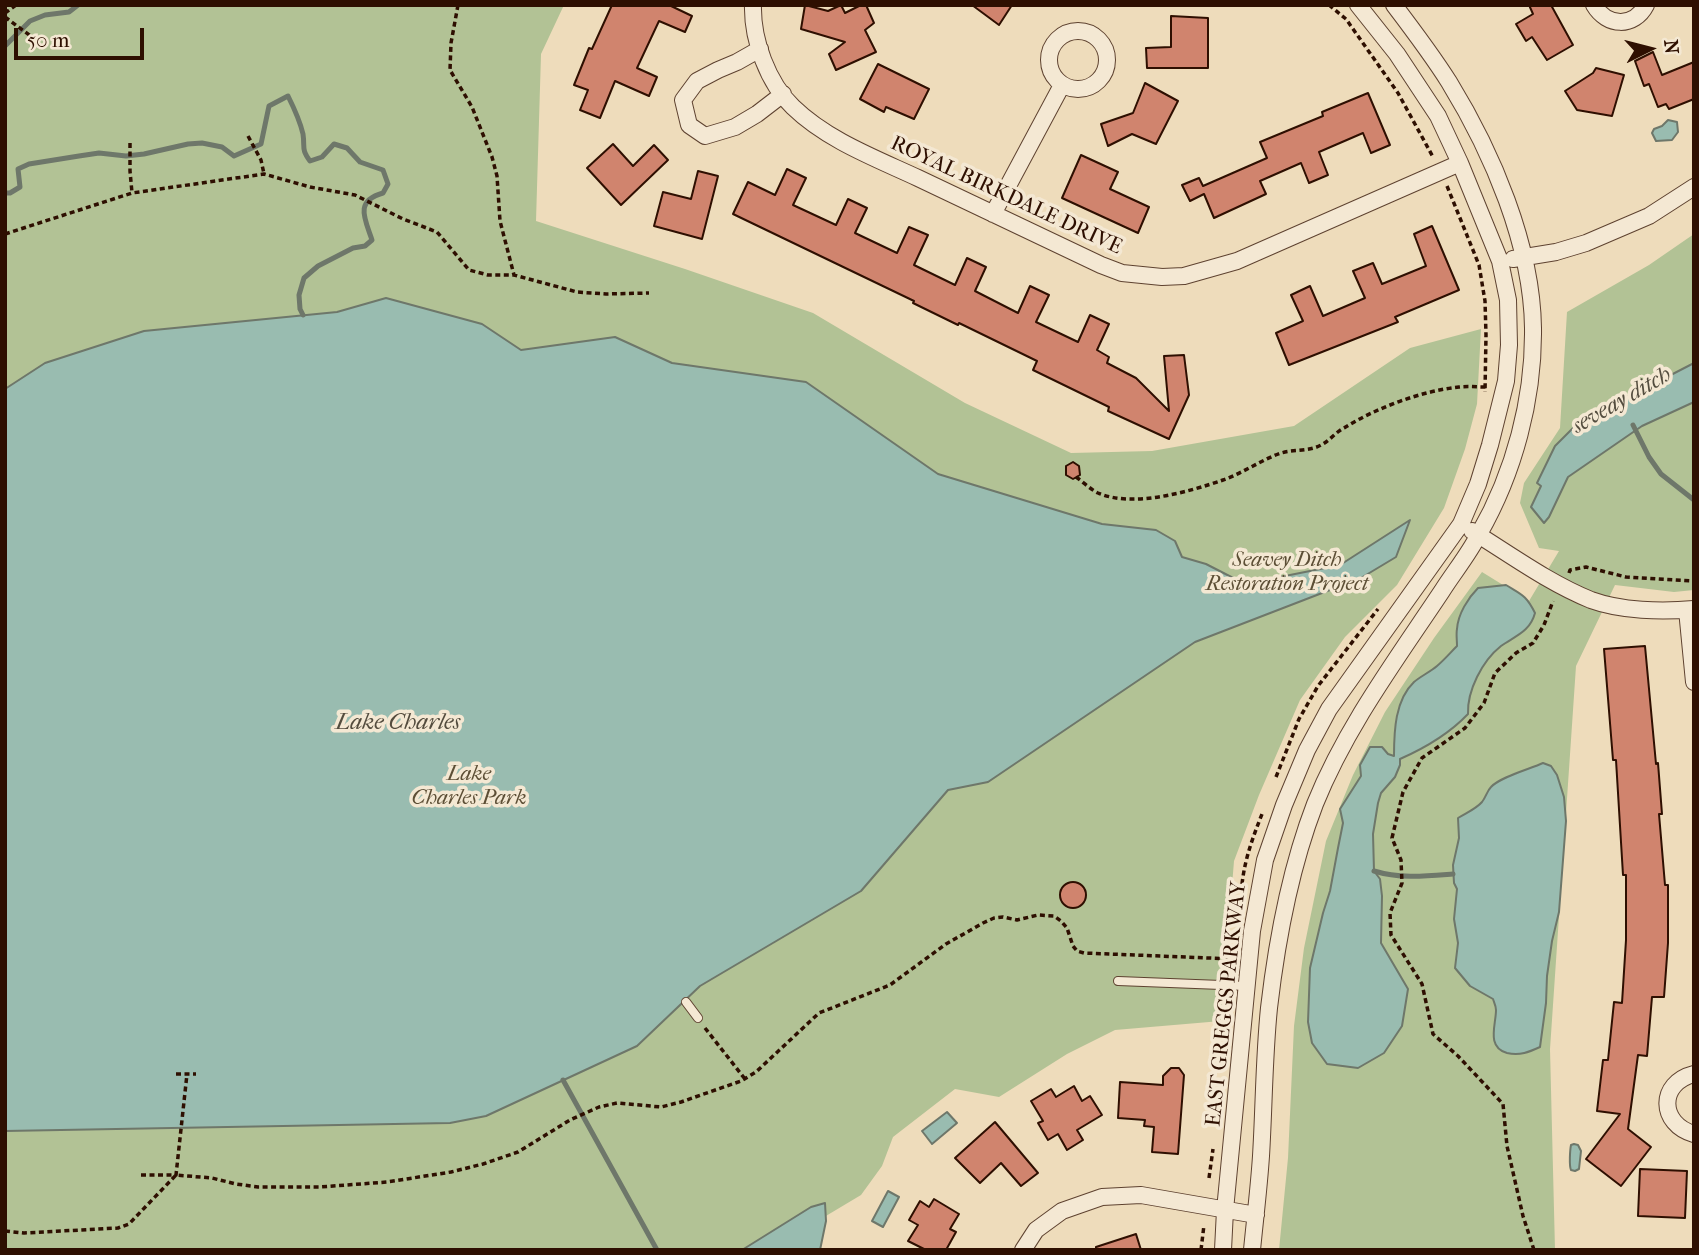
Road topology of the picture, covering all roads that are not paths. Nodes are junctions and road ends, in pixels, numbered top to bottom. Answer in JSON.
{"nodes":[{"id":1,"x":753,"y":5,"type":"edge"},
{"id":2,"x":1358,"y":5,"type":"edge"},
{"id":3,"x":1394,"y":5,"type":"edge"},
{"id":4,"x":1594,"y":5,"type":"edge"},
{"id":5,"x":1646,"y":5,"type":"edge"},
{"id":6,"x":760,"y":49,"type":"junction"},
{"id":7,"x":1062,"y":85,"type":"dead end"},
{"id":8,"x":783,"y":94,"type":"junction"},
{"id":9,"x":1460,"y":163,"type":"junction"},
{"id":10,"x":1694,"y":187,"type":"edge"},
{"id":11,"x":993,"y":214,"type":"junction"},
{"id":12,"x":1524,"y":257,"type":"junction"},
{"id":13,"x":1500,"y":261,"type":"junction"},
{"id":14,"x":1461,"y":524,"type":"junction"},
{"id":15,"x":1479,"y":535,"type":"junction"},
{"id":16,"x":1690,"y":609,"type":"edge"},
{"id":17,"x":1694,"y":682,"type":"edge"},
{"id":18,"x":1118,"y":981,"type":"dead end"},
{"id":19,"x":1247,"y":986,"type":"junction"},
{"id":20,"x":686,"y":1002,"type":"dead end"},
{"id":21,"x":698,"y":1018,"type":"road end"},
{"id":22,"x":1694,"y":1074,"type":"edge"},
{"id":23,"x":1694,"y":1134,"type":"edge"},
{"id":24,"x":1225,"y":1210,"type":"junction"},
{"id":25,"x":1256,"y":1215,"type":"junction"},
{"id":26,"x":1023,"y":1250,"type":"edge"},
{"id":27,"x":1223,"y":1250,"type":"edge"},
{"id":28,"x":1252,"y":1250,"type":"edge"}],
"edges":[{"from":1,"to":6,"type":"street","name":"ROYAL BIRKDALE DRIVE"},
{"from":2,"to":9,"type":"street","name":"EAST GREGGS PARKWAY"},
{"from":3,"to":12,"type":"street","name":"EAST GREGGS PARKWAY"},
{"from":4,"to":5,"type":"street"},
{"from":6,"to":8,"type":"street","name":"ROYAL BIRKDALE DRIVE"},
{"from":6,"to":8,"type":"street"},
{"from":7,"to":11,"type":"street"},
{"from":8,"to":11,"type":"street","name":"ROYAL BIRKDALE DRIVE"},
{"from":9,"to":11,"type":"street","name":"ROYAL BIRKDALE DRIVE"},
{"from":9,"to":13,"type":"street","name":"EAST GREGGS PARKWAY"},
{"from":10,"to":12,"type":"street"},
{"from":12,"to":13,"type":"street"},
{"from":12,"to":15,"type":"street","name":"EAST GREGGS PARKWAY"},
{"from":13,"to":14,"type":"street","name":"EAST GREGGS PARKWAY"},
{"from":14,"to":15,"type":"street"},
{"from":14,"to":19,"type":"street","name":"EAST GREGGS PARKWAY"},
{"from":15,"to":16,"type":"street"},
{"from":15,"to":25,"type":"street","name":"EAST GREGGS PARKWAY"},
{"from":16,"to":17,"type":"street"},
{"from":18,"to":19,"type":"lane"},
{"from":19,"to":24,"type":"street","name":"EAST GREGGS PARKWAY"},
{"from":20,"to":21,"type":"lane"},
{"from":22,"to":23,"type":"street"},
{"from":24,"to":25,"type":"street"},
{"from":24,"to":26,"type":"street"},
{"from":24,"to":27,"type":"street","name":"EAST GREGGS PARKWAY"},
{"from":25,"to":28,"type":"street","name":"EAST GREGGS PARKWAY"}]}
